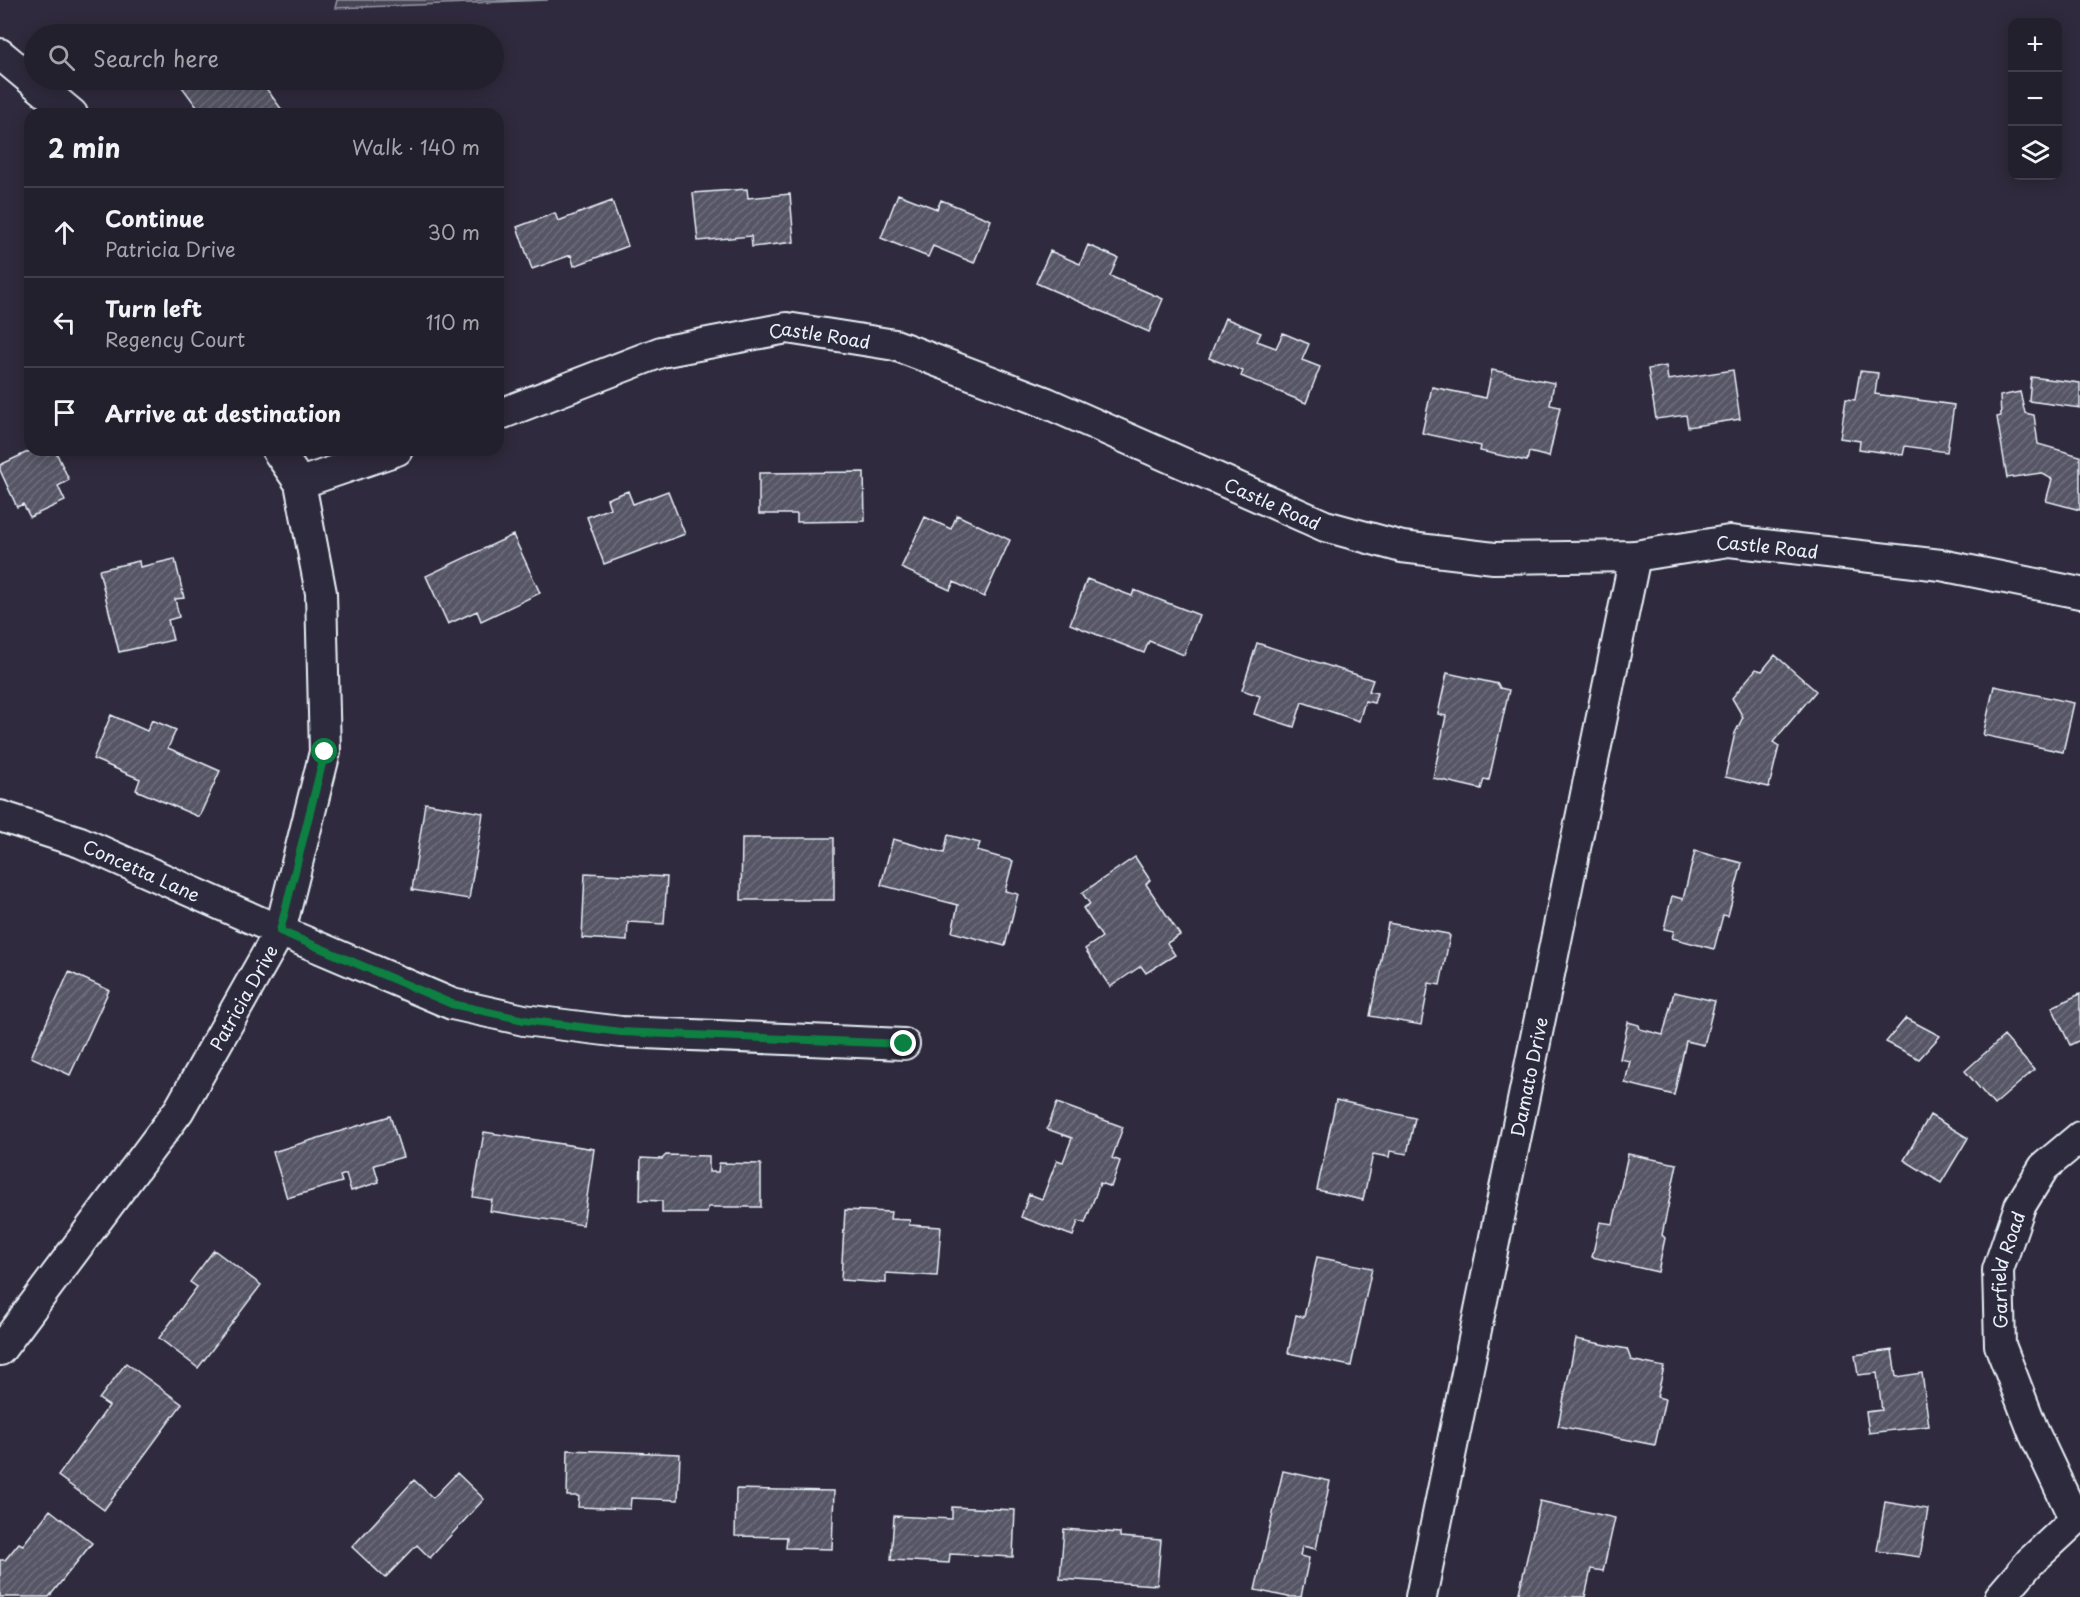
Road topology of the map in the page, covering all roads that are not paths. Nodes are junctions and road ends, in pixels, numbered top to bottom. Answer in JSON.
{"nodes":[{"id":1,"x":0,"y":54,"type":"edge"},
{"id":2,"x":24,"y":74,"type":"edge"},
{"id":3,"x":43,"y":90,"type":"edge"},
{"id":4,"x":65,"y":108,"type":"edge"},
{"id":5,"x":504,"y":413,"type":"edge"},
{"id":6,"x":281,"y":456,"type":"edge"},
{"id":7,"x":379,"y":456,"type":"edge"},
{"id":8,"x":300,"y":483,"type":"junction"},
{"id":9,"x":1635,"y":556,"type":"junction"},
{"id":10,"x":2080,"y":592,"type":"edge"},
{"id":11,"x":0,"y":816,"type":"edge"},
{"id":12,"x":280,"y":931,"type":"junction"},
{"id":13,"x":904,"y":1044,"type":"dead end"},
{"id":14,"x":2080,"y":1137,"type":"edge"},
{"id":15,"x":0,"y":1350,"type":"edge"},
{"id":16,"x":2078,"y":1520,"type":"edge"},
{"id":17,"x":1421,"y":1597,"type":"edge"},
{"id":18,"x":2000,"y":1597,"type":"edge"}],
"edges":[{"from":1,"to":2,"type":"street"},
{"from":3,"to":4,"type":"street"},
{"from":5,"to":9,"type":"street","name":"Castle Road"},
{"from":6,"to":8,"type":"street","name":"Patricia Drive"},
{"from":7,"to":8,"type":"street"},
{"from":8,"to":12,"type":"street","name":"Patricia Drive"},
{"from":9,"to":10,"type":"street","name":"Castle Road"},
{"from":9,"to":17,"type":"street","name":"Damato Drive"},
{"from":11,"to":12,"type":"street","name":"Concetta Lane"},
{"from":12,"to":13,"type":"street","name":"Concetta Lane"},
{"from":12,"to":15,"type":"street","name":"Patricia Drive"},
{"from":14,"to":16,"type":"street","name":"Garfield Road"},
{"from":16,"to":18,"type":"street"}]}
